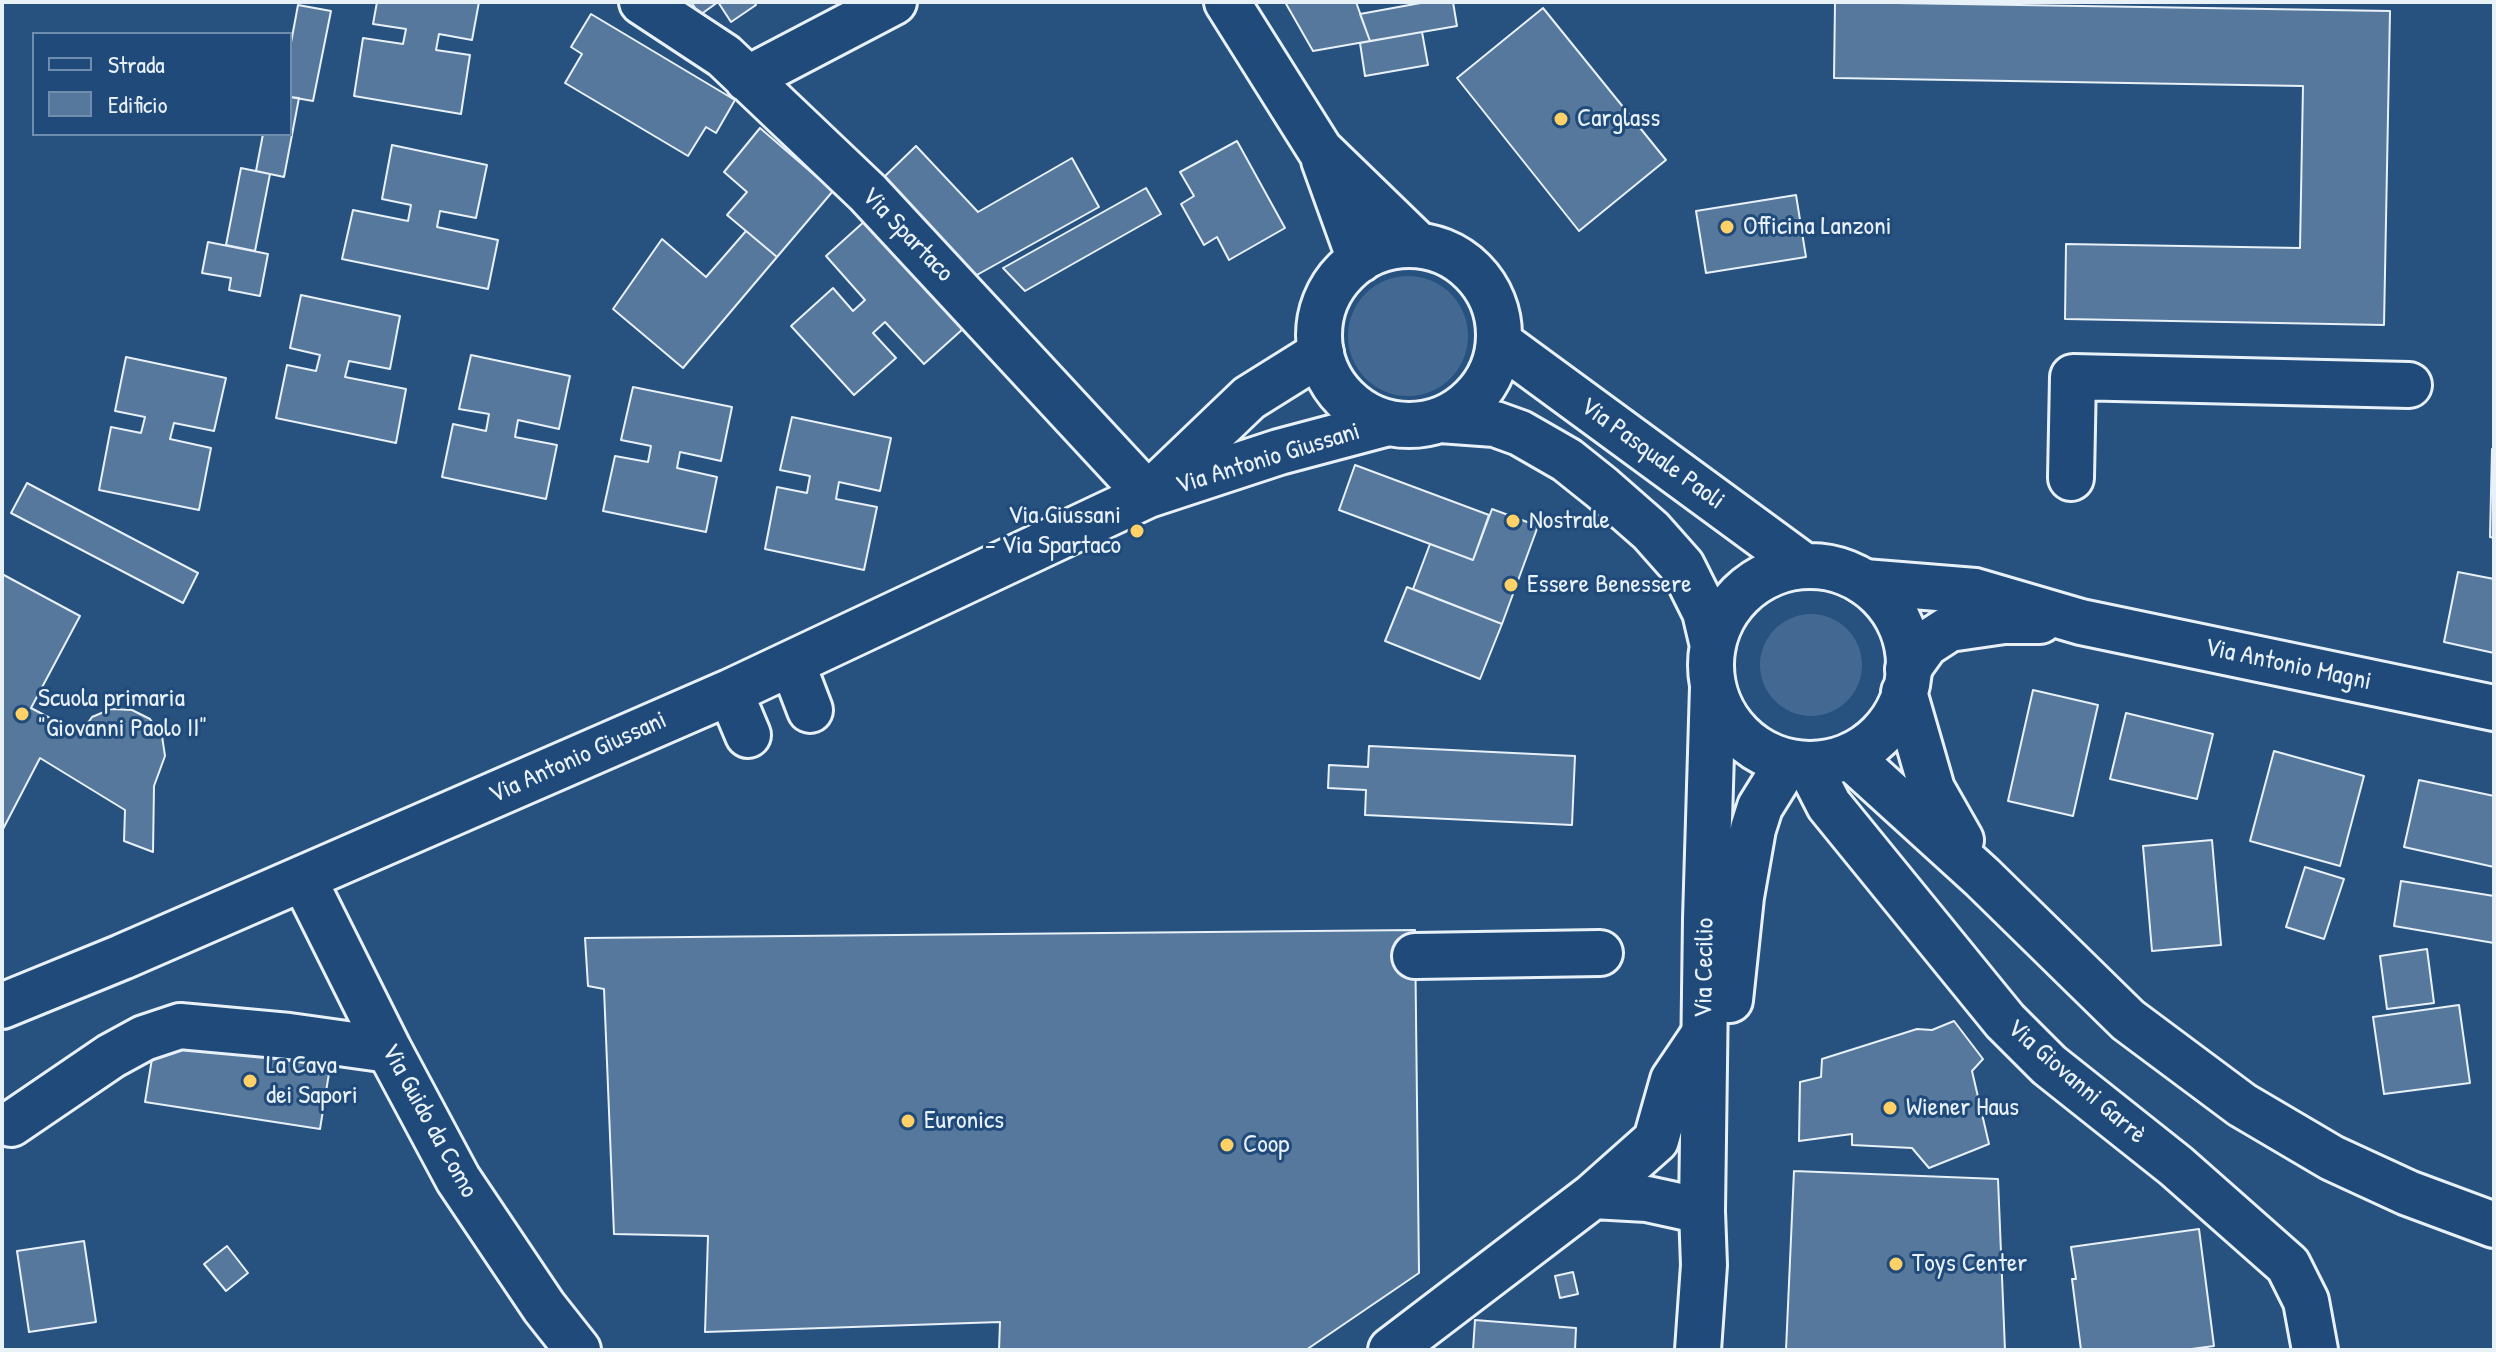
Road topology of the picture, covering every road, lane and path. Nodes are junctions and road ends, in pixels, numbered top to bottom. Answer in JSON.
{"nodes":[{"id":1,"x":642,"y":2,"type":"edge"},
{"id":2,"x":894,"y":2,"type":"edge"},
{"id":3,"x":1227,"y":2,"type":"edge"},
{"id":4,"x":747,"y":79,"type":"junction"},
{"id":5,"x":1320,"y":150,"type":"junction"},
{"id":6,"x":1418,"y":245,"type":"junction"},
{"id":7,"x":1360,"y":260,"type":"junction"},
{"id":8,"x":1500,"y":343,"type":"junction"},
{"id":9,"x":1321,"y":353,"type":"junction"},
{"id":10,"x":2409,"y":385,"type":"dead end"},
{"id":11,"x":1440,"y":420,"type":"junction"},
{"id":12,"x":1388,"y":423,"type":"junction"},
{"id":13,"x":2071,"y":478,"type":"dead end"},
{"id":14,"x":1148,"y":495,"type":"junction"},
{"id":15,"x":1804,"y":566,"type":"junction"},
{"id":16,"x":1864,"y":582,"type":"junction"},
{"id":17,"x":2081,"y":622,"type":"junction"},
{"id":18,"x":792,"y":663,"type":"junction"},
{"id":19,"x":1713,"y":666,"type":"junction"},
{"id":20,"x":1906,"y":681,"type":"junction"},
{"id":21,"x":730,"y":692,"type":"junction"},
{"id":22,"x":2494,"y":708,"type":"edge"},
{"id":23,"x":810,"y":710,"type":"dead end"},
{"id":24,"x":748,"y":735,"type":"dead end"},
{"id":25,"x":1815,"y":761,"type":"junction"},
{"id":26,"x":1982,"y":877,"type":"junction"},
{"id":27,"x":303,"y":878,"type":"junction"},
{"id":28,"x":1600,"y":953,"type":"dead end"},
{"id":29,"x":1415,"y":956,"type":"dead end"},
{"id":30,"x":2,"y":1006,"type":"edge"},
{"id":31,"x":1704,"y":1034,"type":"junction"},
{"id":32,"x":389,"y":1050,"type":"junction"},
{"id":33,"x":11,"y":1124,"type":"dead end"},
{"id":34,"x":1593,"y":1196,"type":"junction"},
{"id":35,"x":2494,"y":1225,"type":"edge"},
{"id":36,"x":1703,"y":1230,"type":"junction"},
{"id":37,"x":578,"y":1350,"type":"edge"},
{"id":38,"x":1391,"y":1350,"type":"edge"},
{"id":39,"x":1698,"y":1350,"type":"edge"},
{"id":40,"x":2315,"y":1350,"type":"edge"}],
"edges":[{"from":1,"to":4,"type":"street","name":"Via Spartaco"},
{"from":2,"to":4,"type":"street"},
{"from":3,"to":5,"type":"street"},
{"from":4,"to":14,"type":"street","name":"Via Spartaco"},
{"from":5,"to":6,"type":"street"},
{"from":5,"to":7,"type":"street"},
{"from":6,"to":7,"type":"street"},
{"from":6,"to":8,"type":"street"},
{"from":7,"to":9,"type":"street"},
{"from":8,"to":11,"type":"street"},
{"from":8,"to":15,"type":"street","name":"Via Pasquale Paoli"},
{"from":9,"to":12,"type":"street"},
{"from":9,"to":14,"type":"street","name":"Via Antonio Giussani"},
{"from":10,"to":13,"type":"street"},
{"from":11,"to":12,"type":"street"},
{"from":11,"to":19,"type":"street"},
{"from":12,"to":14,"type":"street","name":"Via Antonio Giussani"},
{"from":14,"to":18,"type":"street","name":"Via Antonio Giussani"},
{"from":15,"to":16,"type":"street"},
{"from":15,"to":19,"type":"street"},
{"from":16,"to":17,"type":"street"},
{"from":16,"to":20,"type":"street"},
{"from":17,"to":20,"type":"street"},
{"from":17,"to":22,"type":"street","name":"Via Antonio Magni"},
{"from":18,"to":21,"type":"street","name":"Via Antonio Giussani"},
{"from":18,"to":23,"type":"street"},
{"from":19,"to":25,"type":"street"},
{"from":19,"to":31,"type":"street","name":"Via Cecilio"},
{"from":20,"to":25,"type":"street"},
{"from":20,"to":26,"type":"street"},
{"from":21,"to":24,"type":"street"},
{"from":21,"to":27,"type":"street","name":"Via Antonio Giussani"},
{"from":25,"to":26,"type":"street"},
{"from":25,"to":36,"type":"street","name":"Via Cecilio"},
{"from":25,"to":40,"type":"street","name":"Via Giovanni Garrè"},
{"from":26,"to":35,"type":"street"},
{"from":27,"to":30,"type":"street","name":"Via Antonio Giussani"},
{"from":27,"to":32,"type":"street","name":"Via Guido da Como"},
{"from":28,"to":29,"type":"street"},
{"from":31,"to":34,"type":"street"},
{"from":31,"to":36,"type":"street","name":"Via Cecilio"},
{"from":32,"to":33,"type":"street"},
{"from":32,"to":37,"type":"street","name":"Via Guido da Como"},
{"from":34,"to":36,"type":"street"},
{"from":34,"to":38,"type":"street"},
{"from":36,"to":39,"type":"street","name":"Via Cecilio"}]}
